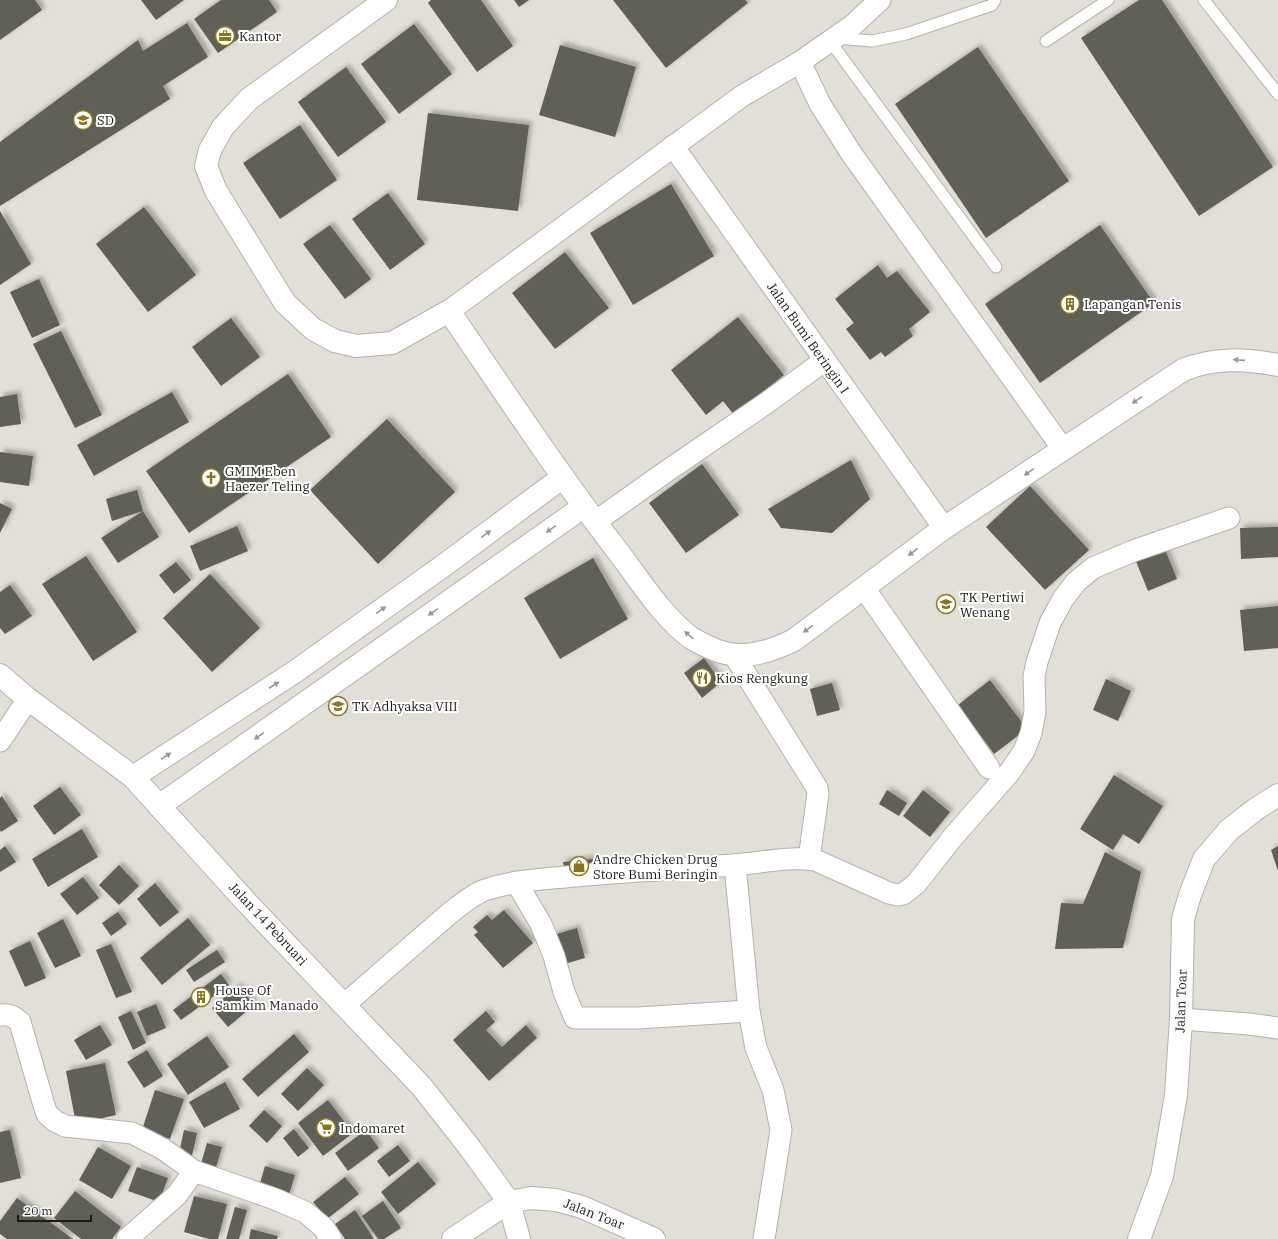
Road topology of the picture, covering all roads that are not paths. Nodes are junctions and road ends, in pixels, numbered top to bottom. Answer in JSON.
{"nodes":[{"id":1,"x":386,"y":0,"type":"edge"},
{"id":2,"x":880,"y":0,"type":"edge"},
{"id":3,"x":995,"y":0,"type":"edge"},
{"id":4,"x":1108,"y":0,"type":"edge"},
{"id":5,"x":1204,"y":0,"type":"edge"},
{"id":6,"x":833,"y":40,"type":"junction"},
{"id":7,"x":1046,"y":41,"type":"dead end"},
{"id":8,"x":800,"y":62,"type":"junction"},
{"id":9,"x":1278,"y":94,"type":"edge"},
{"id":10,"x":673,"y":146,"type":"junction"},
{"id":11,"x":996,"y":267,"type":"dead end"},
{"id":12,"x":449,"y":311,"type":"junction"},
{"id":13,"x":824,"y":361,"type":"junction"},
{"id":14,"x":1278,"y":365,"type":"edge"},
{"id":15,"x":1063,"y":449,"type":"junction"},
{"id":16,"x":563,"y":477,"type":"junction"},
{"id":17,"x":589,"y":515,"type":"junction"},
{"id":18,"x":1229,"y":518,"type":"dead end"},
{"id":19,"x":944,"y":528,"type":"junction"},
{"id":20,"x":443,"y":566,"type":"junction"},
{"id":21,"x":864,"y":588,"type":"junction"},
{"id":22,"x":461,"y":593,"type":"junction"},
{"id":23,"x":734,"y":655,"type":"junction"},
{"id":24,"x":296,"y":671,"type":"junction"},
{"id":25,"x":0,"y":675,"type":"edge"},
{"id":26,"x":314,"y":697,"type":"junction"},
{"id":27,"x":28,"y":699,"type":"junction"},
{"id":28,"x":0,"y":741,"type":"edge"},
{"id":29,"x":989,"y":768,"type":"dead end"},
{"id":30,"x":133,"y":777,"type":"junction"},
{"id":31,"x":1278,"y":796,"type":"edge"},
{"id":32,"x":159,"y":806,"type":"junction"},
{"id":33,"x":809,"y":859,"type":"junction"},
{"id":34,"x":735,"y":865,"type":"junction"},
{"id":35,"x":516,"y":882,"type":"junction"},
{"id":36,"x":345,"y":1004,"type":"junction"},
{"id":37,"x":749,"y":1011,"type":"junction"},
{"id":38,"x":0,"y":1015,"type":"edge"},
{"id":39,"x":1181,"y":1019,"type":"junction"},
{"id":40,"x":1278,"y":1028,"type":"edge"},
{"id":41,"x":194,"y":1171,"type":"junction"},
{"id":42,"x":509,"y":1202,"type":"junction"},
{"id":43,"x":127,"y":1239,"type":"edge"},
{"id":44,"x":331,"y":1239,"type":"edge"},
{"id":45,"x":453,"y":1239,"type":"edge"},
{"id":46,"x":519,"y":1239,"type":"edge"},
{"id":47,"x":654,"y":1239,"type":"edge"},
{"id":48,"x":764,"y":1239,"type":"edge"},
{"id":49,"x":1139,"y":1239,"type":"edge"}],
"edges":[{"from":1,"to":12,"type":"street"},
{"from":2,"to":6,"type":"street"},
{"from":3,"to":6,"type":"lane"},
{"from":4,"to":7,"type":"lane"},
{"from":5,"to":9,"type":"lane"},
{"from":6,"to":8,"type":"street"},
{"from":6,"to":11,"type":"lane"},
{"from":8,"to":10,"type":"street"},
{"from":8,"to":15,"type":"street"},
{"from":10,"to":12,"type":"street"},
{"from":10,"to":13,"type":"street","name":"Jalan Bumi Beringin I"},
{"from":12,"to":16,"type":"street"},
{"from":13,"to":17,"type":"street"},
{"from":13,"to":19,"type":"street","name":"Jalan Bumi Beringin I"},
{"from":14,"to":15,"type":"street","one_way":true},
{"from":15,"to":19,"type":"street","one_way":true},
{"from":16,"to":17,"type":"street"},
{"from":20,"to":16,"type":"street","one_way":true},
{"from":17,"to":22,"type":"street","one_way":true},
{"from":23,"to":17,"type":"street","one_way":true},
{"from":18,"to":33,"type":"street"},
{"from":19,"to":21,"type":"street","one_way":true},
{"from":20,"to":22,"type":"street"},
{"from":24,"to":20,"type":"street","one_way":true},
{"from":21,"to":23,"type":"street","one_way":true},
{"from":21,"to":29,"type":"street"},
{"from":22,"to":26,"type":"street","one_way":true},
{"from":23,"to":33,"type":"street"},
{"from":24,"to":26,"type":"street"},
{"from":30,"to":24,"type":"street","one_way":true},
{"from":25,"to":27,"type":"street","name":"Jalan 14 Pebruari"},
{"from":26,"to":32,"type":"street","one_way":true},
{"from":27,"to":28,"type":"street"},
{"from":27,"to":30,"type":"street","name":"Jalan 14 Pebruari"},
{"from":30,"to":32,"type":"street","name":"Jalan 14 Pebruari"},
{"from":31,"to":39,"type":"street","name":"Jalan Toar"},
{"from":32,"to":36,"type":"street","name":"Jalan 14 Pebruari"},
{"from":33,"to":34,"type":"street"},
{"from":34,"to":35,"type":"street"},
{"from":34,"to":37,"type":"street"},
{"from":35,"to":36,"type":"street"},
{"from":35,"to":37,"type":"street"},
{"from":36,"to":42,"type":"street","name":"Jalan 14 Pebruari"},
{"from":37,"to":48,"type":"street"},
{"from":38,"to":41,"type":"street"},
{"from":39,"to":40,"type":"street"},
{"from":39,"to":49,"type":"street","name":"Jalan Toar"},
{"from":41,"to":43,"type":"street"},
{"from":41,"to":44,"type":"street"},
{"from":42,"to":45,"type":"street"},
{"from":42,"to":46,"type":"street"},
{"from":42,"to":47,"type":"street","name":"Jalan Toar"}]}
